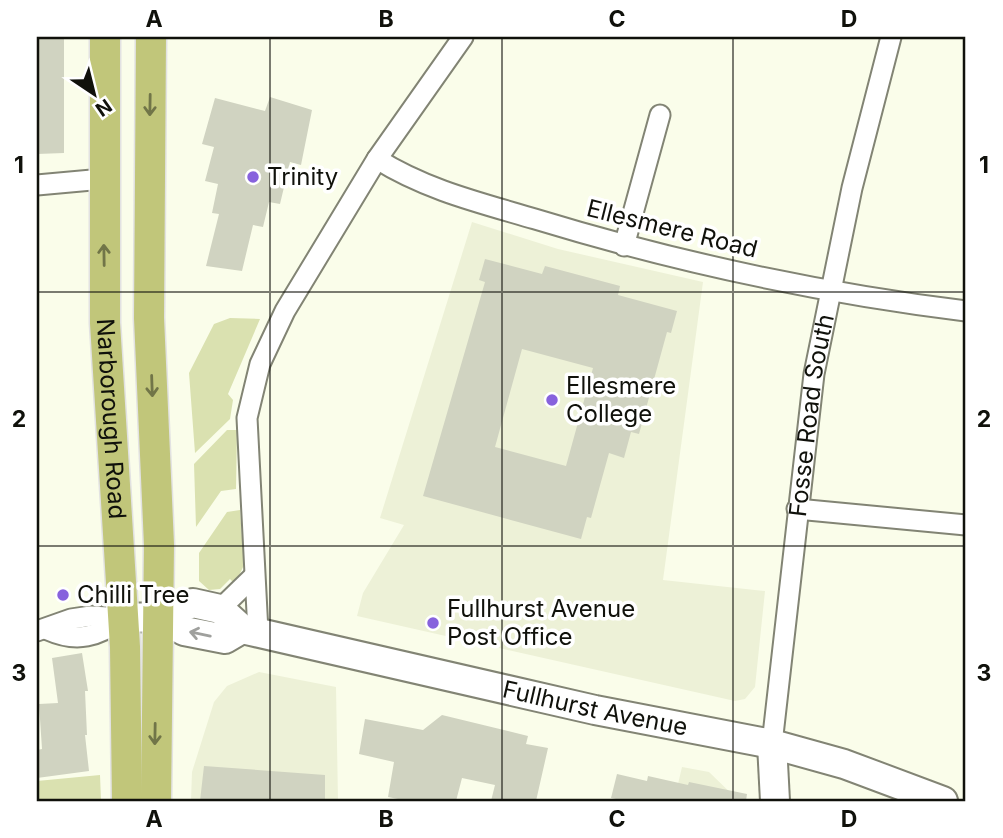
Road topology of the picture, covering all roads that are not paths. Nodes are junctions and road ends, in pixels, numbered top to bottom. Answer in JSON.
{"nodes":[{"id":1,"x":105,"y":37,"type":"edge"},
{"id":2,"x":151,"y":37,"type":"edge"},
{"id":3,"x":463,"y":37,"type":"edge"},
{"id":4,"x":891,"y":37,"type":"edge"},
{"id":5,"x":660,"y":115,"type":"dead end"},
{"id":6,"x":377,"y":159,"type":"junction"},
{"id":7,"x":103,"y":179,"type":"junction"},
{"id":8,"x":37,"y":185,"type":"edge"},
{"id":9,"x":624,"y":246,"type":"junction"},
{"id":10,"x":828,"y":291,"type":"junction"},
{"id":11,"x":966,"y":311,"type":"edge"},
{"id":12,"x":797,"y":509,"type":"junction"},
{"id":13,"x":966,"y":525,"type":"edge"},
{"id":14,"x":254,"y":576,"type":"junction"},
{"id":15,"x":220,"y":609,"type":"junction"},
{"id":16,"x":158,"y":617,"type":"junction"},
{"id":17,"x":123,"y":618,"type":"junction"},
{"id":18,"x":42,"y":630,"type":"edge"},
{"id":19,"x":250,"y":631,"type":"junction"},
{"id":20,"x":772,"y":744,"type":"junction"},
{"id":21,"x":127,"y":801,"type":"edge"},
{"id":22,"x":156,"y":801,"type":"edge"},
{"id":23,"x":775,"y":801,"type":"edge"},
{"id":24,"x":943,"y":801,"type":"edge"}],
"edges":[{"from":1,"to":7,"type":"main road","name":"Narborough Road"},
{"from":2,"to":16,"type":"main road","name":"Narborough Road","one_way":true},
{"from":3,"to":6,"type":"street"},
{"from":4,"to":10,"type":"street","name":"Fosse Road South"},
{"from":5,"to":9,"type":"street"},
{"from":6,"to":9,"type":"street","name":"Ellesmere Road"},
{"from":6,"to":14,"type":"street"},
{"from":7,"to":8,"type":"street"},
{"from":17,"to":7,"type":"main road","name":"Narborough Road","one_way":true},
{"from":9,"to":10,"type":"street","name":"Ellesmere Road"},
{"from":10,"to":11,"type":"street","name":"Ellesmere Road"},
{"from":10,"to":12,"type":"street","name":"Fosse Road South"},
{"from":12,"to":13,"type":"street"},
{"from":12,"to":20,"type":"street","name":"Fosse Road South"},
{"from":14,"to":15,"type":"street"},
{"from":14,"to":19,"type":"street"},
{"from":15,"to":16,"type":"street","name":"Fullhurst Avenue"},
{"from":15,"to":19,"type":"street","name":"Fullhurst Avenue"},
{"from":16,"to":17,"type":"street","name":"Fullhurst Avenue"},
{"from":19,"to":16,"type":"street","name":"Fullhurst Avenue","one_way":true},
{"from":16,"to":22,"type":"main road","name":"Narborough Road","one_way":true},
{"from":17,"to":18,"type":"street"},
{"from":17,"to":21,"type":"main road","name":"Narborough Road"},
{"from":19,"to":20,"type":"street","name":"Fullhurst Avenue"},
{"from":20,"to":23,"type":"street","name":"Fosse Road South"},
{"from":20,"to":24,"type":"street","name":"Fullhurst Avenue"}]}
